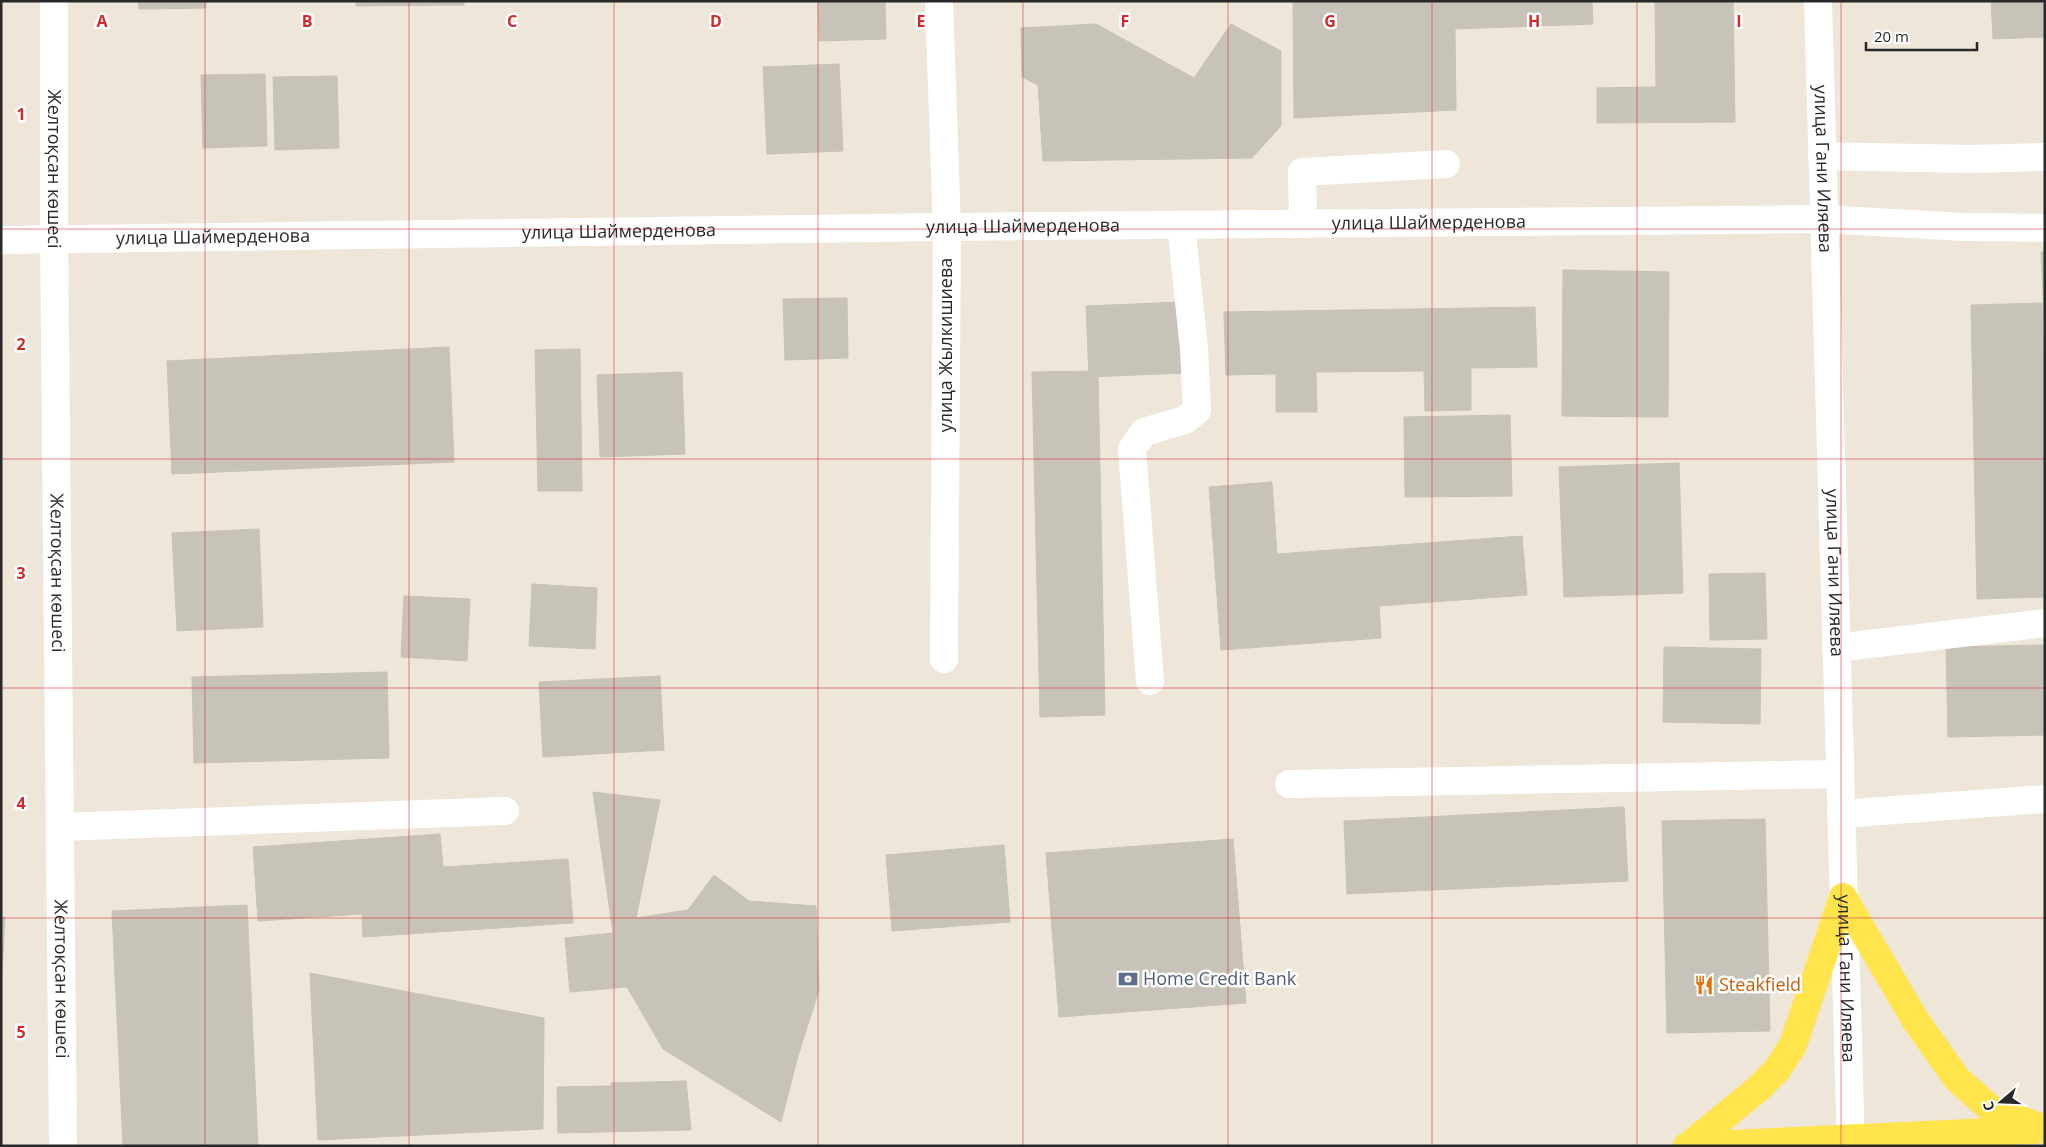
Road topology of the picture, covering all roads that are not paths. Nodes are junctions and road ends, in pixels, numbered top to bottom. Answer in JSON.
{"nodes":[{"id":1,"x":54,"y":1,"type":"edge"},
{"id":2,"x":939,"y":1,"type":"edge"},
{"id":3,"x":1818,"y":1,"type":"edge"},
{"id":4,"x":1822,"y":156,"type":"junction"},
{"id":5,"x":2045,"y":157,"type":"edge"},
{"id":6,"x":1446,"y":164,"type":"dead end"},
{"id":7,"x":1823,"y":220,"type":"junction"},
{"id":8,"x":1303,"y":224,"type":"junction"},
{"id":9,"x":1181,"y":225,"type":"junction"},
{"id":10,"x":947,"y":227,"type":"junction"},
{"id":11,"x":2045,"y":228,"type":"edge"},
{"id":12,"x":54,"y":238,"type":"junction"},
{"id":13,"x":1,"y":240,"type":"edge"},
{"id":14,"x":2045,"y":623,"type":"edge"},
{"id":15,"x":1836,"y":648,"type":"junction"},
{"id":16,"x":944,"y":659,"type":"dead end"},
{"id":17,"x":1150,"y":681,"type":"dead end"},
{"id":18,"x":1840,"y":774,"type":"junction"},
{"id":19,"x":1289,"y":784,"type":"dead end"},
{"id":20,"x":2045,"y":799,"type":"edge"},
{"id":21,"x":505,"y":811,"type":"dead end"},
{"id":22,"x":1841,"y":814,"type":"junction"},
{"id":23,"x":60,"y":827,"type":"junction"},
{"id":24,"x":1843,"y":898,"type":"junction"},
{"id":25,"x":2045,"y":1129,"type":"edge"},
{"id":26,"x":1851,"y":1143,"type":"edge"},
{"id":27,"x":63,"y":1146,"type":"edge"},
{"id":28,"x":1688,"y":1146,"type":"edge"}],
"edges":[{"from":1,"to":12,"type":"street","name":"Желтоқсан көшесі"},
{"from":2,"to":10,"type":"street","name":"улица Жылкишиева"},
{"from":3,"to":4,"type":"street","name":"улица Гани Иляева"},
{"from":4,"to":5,"type":"street"},
{"from":4,"to":7,"type":"street","name":"улица Гани Иляева"},
{"from":6,"to":8,"type":"street"},
{"from":7,"to":8,"type":"street","name":"улица Шаймерденова"},
{"from":7,"to":11,"type":"street","name":"улица Шаймерденова"},
{"from":7,"to":15,"type":"street","name":"улица Гани Иляева"},
{"from":8,"to":9,"type":"street","name":"улица Шаймерденова"},
{"from":9,"to":10,"type":"street","name":"улица Шаймерденова"},
{"from":9,"to":17,"type":"street"},
{"from":10,"to":12,"type":"street","name":"улица Шаймерденова"},
{"from":10,"to":16,"type":"street","name":"улица Жылкишиева"},
{"from":12,"to":13,"type":"street","name":"улица Шаймерденова"},
{"from":12,"to":23,"type":"street","name":"Желтоқсан көшесі"},
{"from":14,"to":15,"type":"street"},
{"from":15,"to":18,"type":"street","name":"улица Гани Иляева"},
{"from":18,"to":19,"type":"street"},
{"from":18,"to":22,"type":"street","name":"улица Гани Иляева"},
{"from":20,"to":22,"type":"street"},
{"from":21,"to":23,"type":"street"},
{"from":22,"to":24,"type":"street","name":"улица Гани Иляева"},
{"from":23,"to":27,"type":"street","name":"Желтоқсан көшесі"},
{"from":24,"to":25,"type":"main road"},
{"from":24,"to":26,"type":"street","name":"улица Гани Иляева"},
{"from":24,"to":28,"type":"main road"},
{"from":25,"to":26,"type":"main road"},
{"from":26,"to":28,"type":"main road"}]}
